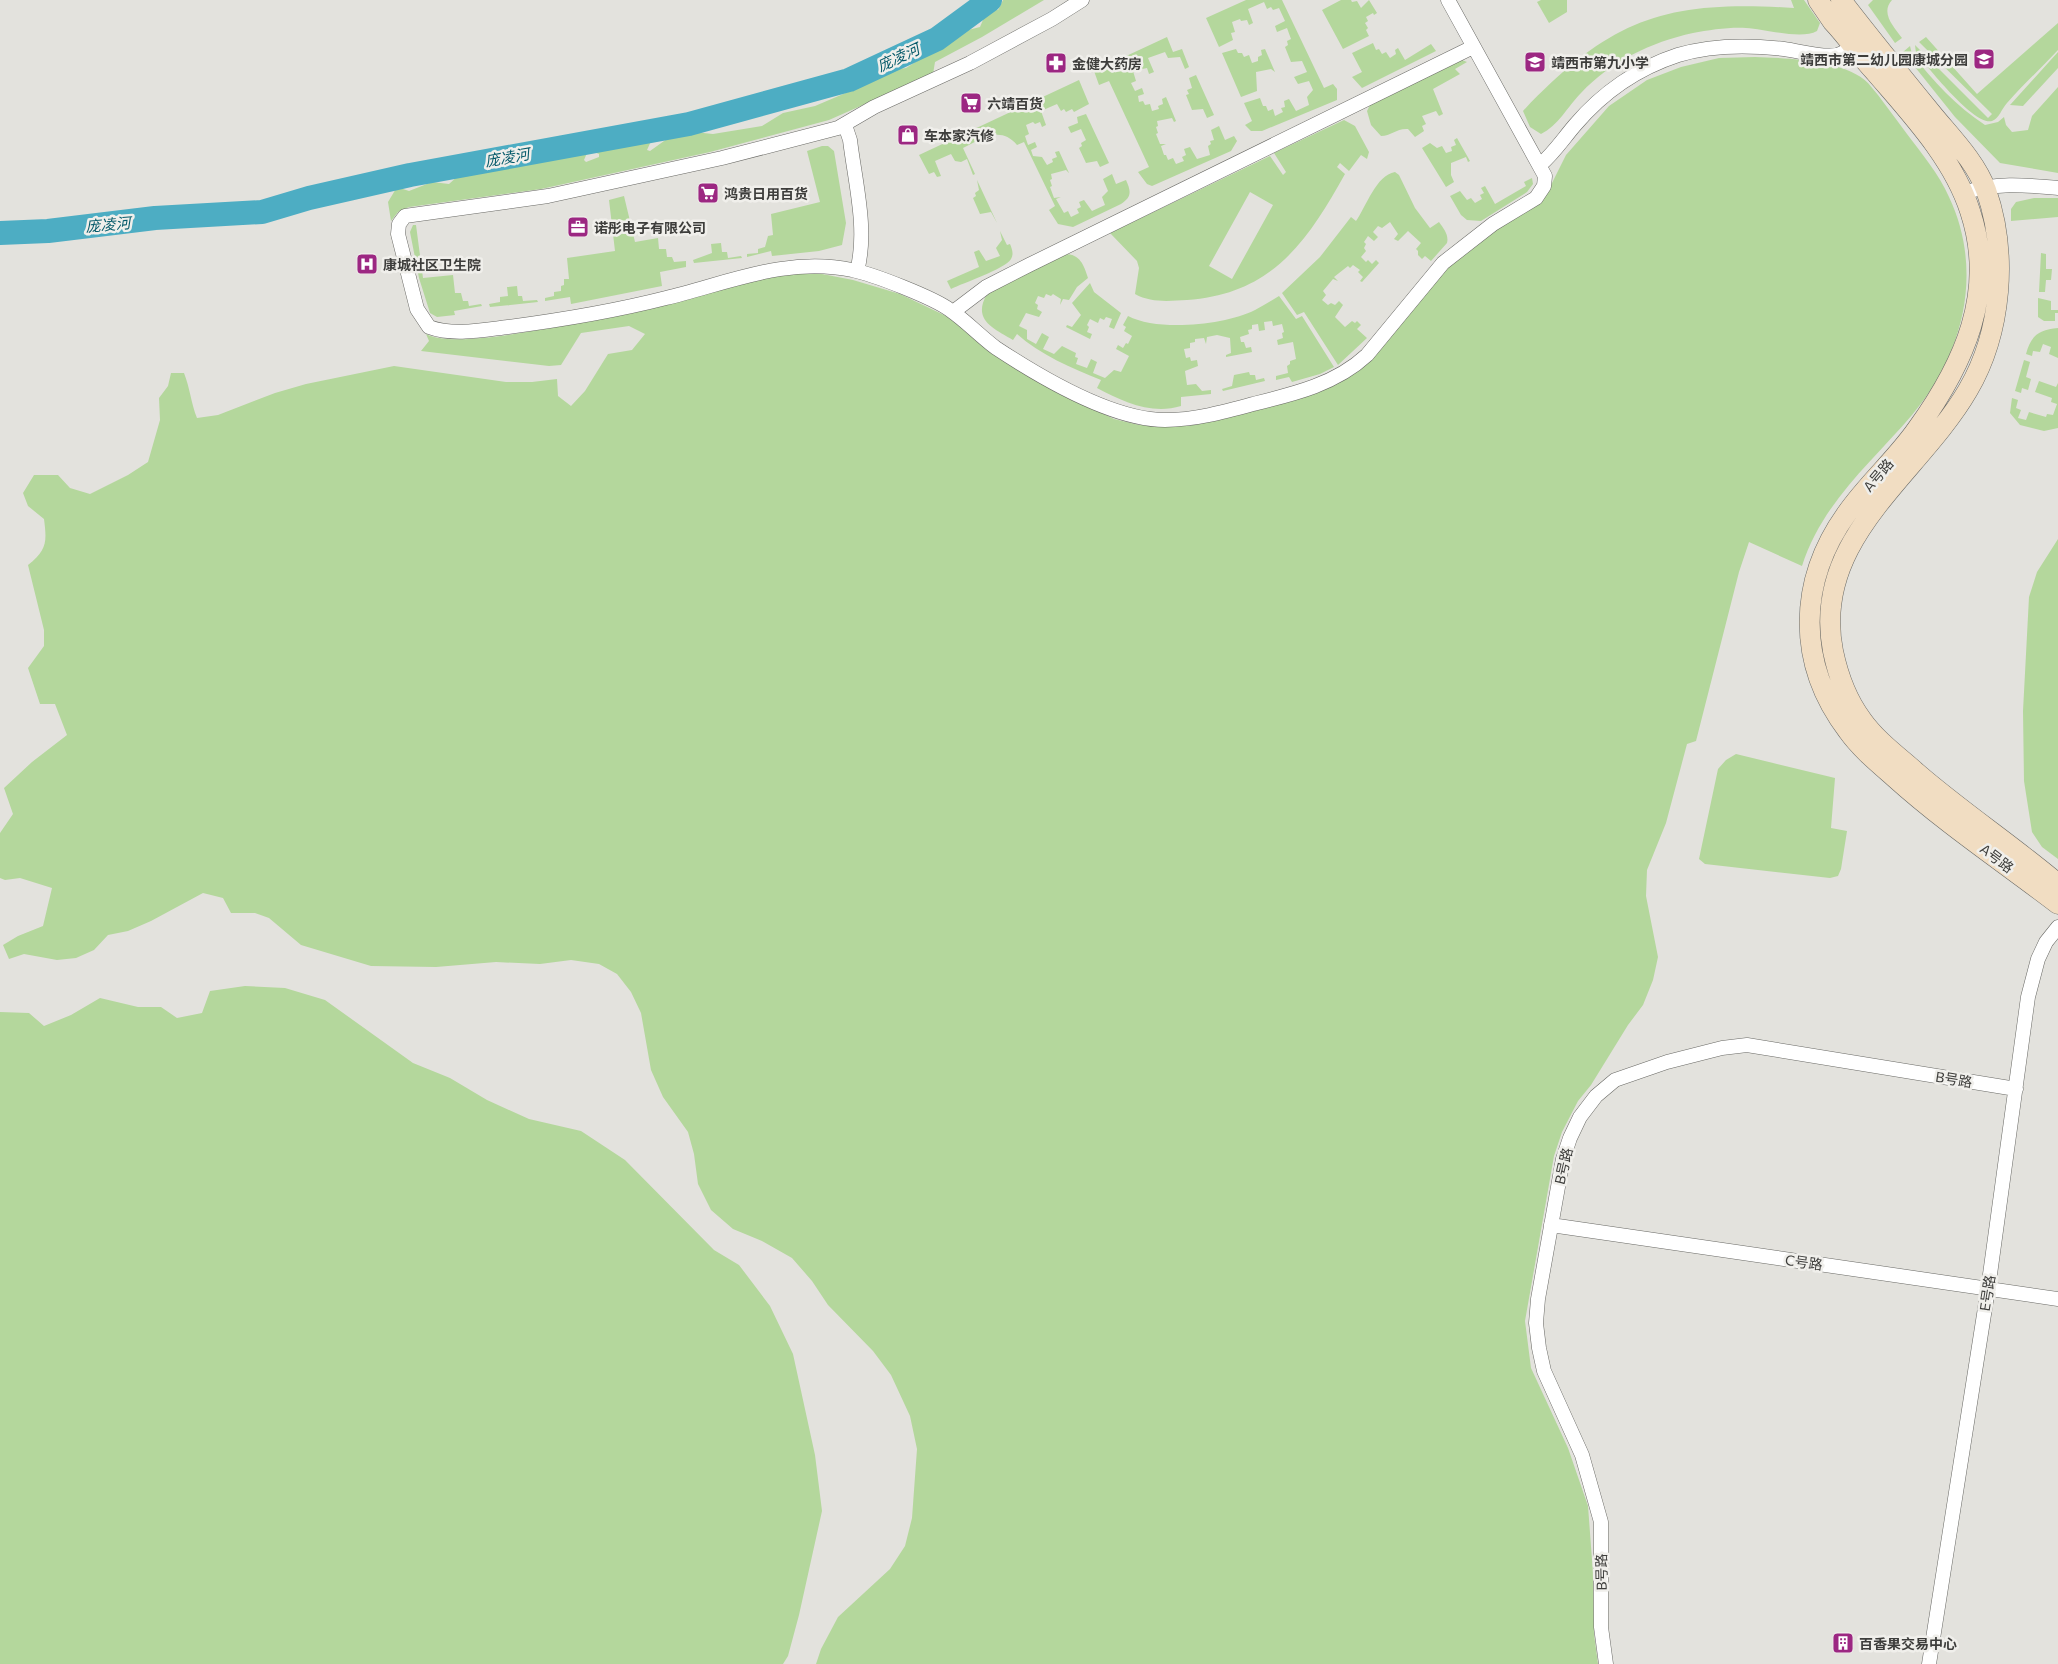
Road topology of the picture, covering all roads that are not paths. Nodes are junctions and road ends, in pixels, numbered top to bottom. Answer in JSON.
{"nodes":[{"id":1,"x":1082,"y":0,"type":"edge"},
{"id":2,"x":1448,"y":0,"type":"edge"},
{"id":3,"x":1818,"y":0,"type":"edge"},
{"id":4,"x":1841,"y":0,"type":"edge"},
{"id":5,"x":1861,"y":40,"type":"junction"},
{"id":6,"x":1473,"y":47,"type":"junction"},
{"id":7,"x":845,"y":125,"type":"junction"},
{"id":8,"x":1540,"y":165,"type":"junction"},
{"id":9,"x":1985,"y":186,"type":"junction"},
{"id":10,"x":2058,"y":188,"type":"edge"},
{"id":11,"x":1964,"y":194,"type":"junction"},
{"id":12,"x":857,"y":271,"type":"junction"},
{"id":13,"x":953,"y":312,"type":"junction"},
{"id":14,"x":2058,"y":884,"type":"edge"},
{"id":15,"x":2058,"y":904,"type":"edge"},
{"id":16,"x":2058,"y":928,"type":"edge"},
{"id":17,"x":2016,"y":1089,"type":"junction"},
{"id":18,"x":1551,"y":1226,"type":"junction"},
{"id":19,"x":1988,"y":1289,"type":"junction"},
{"id":20,"x":2058,"y":1300,"type":"edge"},
{"id":21,"x":1606,"y":1664,"type":"edge"},
{"id":22,"x":1929,"y":1664,"type":"edge"}],
"edges":[{"from":1,"to":7,"type":"street"},
{"from":2,"to":6,"type":"street"},
{"from":3,"to":5,"type":"street","name":"A号路"},
{"from":4,"to":5,"type":"street","name":"A号路"},
{"from":5,"to":8,"type":"street"},
{"from":5,"to":9,"type":"street","name":"A号路"},
{"from":5,"to":11,"type":"street","name":"A号路"},
{"from":6,"to":8,"type":"street"},
{"from":6,"to":13,"type":"street"},
{"from":7,"to":12,"type":"street"},
{"from":7,"to":12,"type":"street"},
{"from":8,"to":13,"type":"street"},
{"from":9,"to":10,"type":"street"},
{"from":9,"to":11,"type":"street"},
{"from":9,"to":14,"type":"street","name":"A号路"},
{"from":11,"to":15,"type":"street","name":"A号路"},
{"from":12,"to":13,"type":"street"},
{"from":16,"to":17,"type":"street","name":"E号路"},
{"from":17,"to":18,"type":"street","name":"B号路"},
{"from":17,"to":19,"type":"street","name":"E号路"},
{"from":18,"to":19,"type":"street","name":"C号路"},
{"from":18,"to":21,"type":"street","name":"B号路"},
{"from":19,"to":20,"type":"street","name":"C号路"},
{"from":19,"to":22,"type":"street","name":"E号路"}]}
